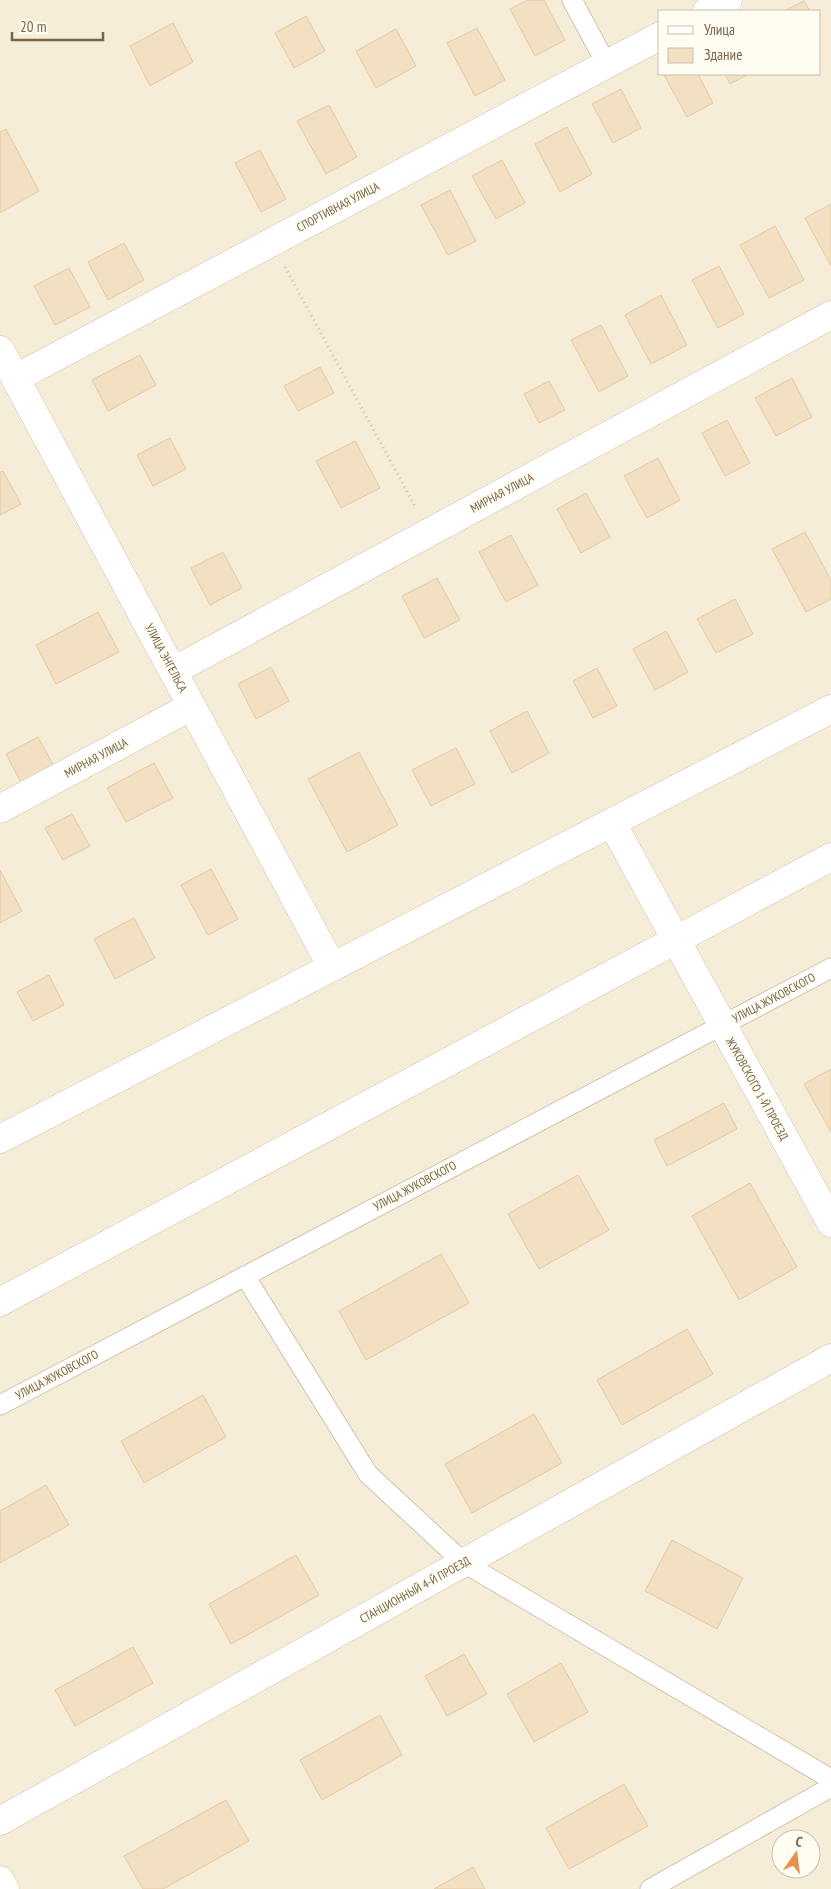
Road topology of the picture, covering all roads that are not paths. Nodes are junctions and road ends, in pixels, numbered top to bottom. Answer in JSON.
{"nodes":[{"id":1,"x":572,"y":0,"type":"edge"},
{"id":2,"x":728,"y":0,"type":"edge"},
{"id":3,"x":709,"y":10,"type":"edge"},
{"id":4,"x":658,"y":37,"type":"edge"},
{"id":5,"x":606,"y":65,"type":"junction"},
{"id":6,"x":831,"y":316,"type":"edge"},
{"id":7,"x":0,"y":350,"type":"edge"},
{"id":8,"x":16,"y":378,"type":"junction"},
{"id":9,"x":173,"y":671,"type":"junction"},
{"id":10,"x":192,"y":706,"type":"junction"},
{"id":11,"x":831,"y":709,"type":"edge"},
{"id":12,"x":0,"y":809,"type":"edge"},
{"id":13,"x":612,"y":823,"type":"junction"},
{"id":14,"x":831,"y":857,"type":"edge"},
{"id":15,"x":676,"y":940,"type":"junction"},
{"id":16,"x":332,"y":968,"type":"junction"},
{"id":17,"x":831,"y":968,"type":"edge"},
{"id":18,"x":722,"y":1025,"type":"junction"},
{"id":19,"x":0,"y":1139,"type":"edge"},
{"id":20,"x":831,"y":1224,"type":"edge"},
{"id":21,"x":245,"y":1276,"type":"junction"},
{"id":22,"x":0,"y":1302,"type":"edge"},
{"id":23,"x":831,"y":1358,"type":"edge"},
{"id":24,"x":0,"y":1406,"type":"edge"},
{"id":25,"x":464,"y":1563,"type":"junction"},
{"id":26,"x":831,"y":1779,"type":"edge"},
{"id":27,"x":831,"y":1786,"type":"edge"},
{"id":28,"x":0,"y":1821,"type":"edge"},
{"id":29,"x":0,"y":1880,"type":"edge"},
{"id":30,"x":5,"y":1889,"type":"edge"},
{"id":31,"x":650,"y":1889,"type":"edge"}],
"edges":[{"from":1,"to":5,"type":"lane"},
{"from":2,"to":3,"type":"street"},
{"from":4,"to":5,"type":"street","name":"СПОРТИВНАЯ УЛИЦА"},
{"from":5,"to":8,"type":"street","name":"СПОРТИВНАЯ УЛИЦА"},
{"from":6,"to":9,"type":"street","name":"МИРНАЯ УЛИЦА"},
{"from":7,"to":8,"type":"street","name":"УЛИЦА ЭНГЕЛЬСА"},
{"from":8,"to":9,"type":"street","name":"УЛИЦА ЭНГЕЛЬСА"},
{"from":9,"to":10,"type":"street","name":"УЛИЦА ЭНГЕЛЬСА"},
{"from":10,"to":12,"type":"street","name":"МИРНАЯ УЛИЦА"},
{"from":10,"to":16,"type":"street","name":"УЛИЦА ЭНГЕЛЬСА"},
{"from":11,"to":13,"type":"street"},
{"from":13,"to":15,"type":"street","name":"ЖУКОВСКОГО 1-Й ПРОЕЗД"},
{"from":13,"to":16,"type":"street"},
{"from":14,"to":15,"type":"street"},
{"from":15,"to":18,"type":"street","name":"ЖУКОВСКОГО 1-Й ПРОЕЗД"},
{"from":15,"to":22,"type":"street"},
{"from":16,"to":19,"type":"street"},
{"from":17,"to":18,"type":"lane","name":"УЛИЦА ЖУКОВСКОГО"},
{"from":18,"to":20,"type":"street","name":"ЖУКОВСКОГО 1-Й ПРОЕЗД"},
{"from":18,"to":21,"type":"lane","name":"УЛИЦА ЖУКОВСКОГО"},
{"from":21,"to":24,"type":"lane","name":"УЛИЦА ЖУКОВСКОГО"},
{"from":21,"to":25,"type":"lane"},
{"from":23,"to":25,"type":"street","name":"СТАНЦИОННЫЙ 4-Й ПРОЕЗД"},
{"from":25,"to":26,"type":"lane"},
{"from":25,"to":28,"type":"street","name":"СТАНЦИОННЫЙ 4-Й ПРОЕЗД"},
{"from":27,"to":31,"type":"lane"},
{"from":29,"to":30,"type":"street"}]}
